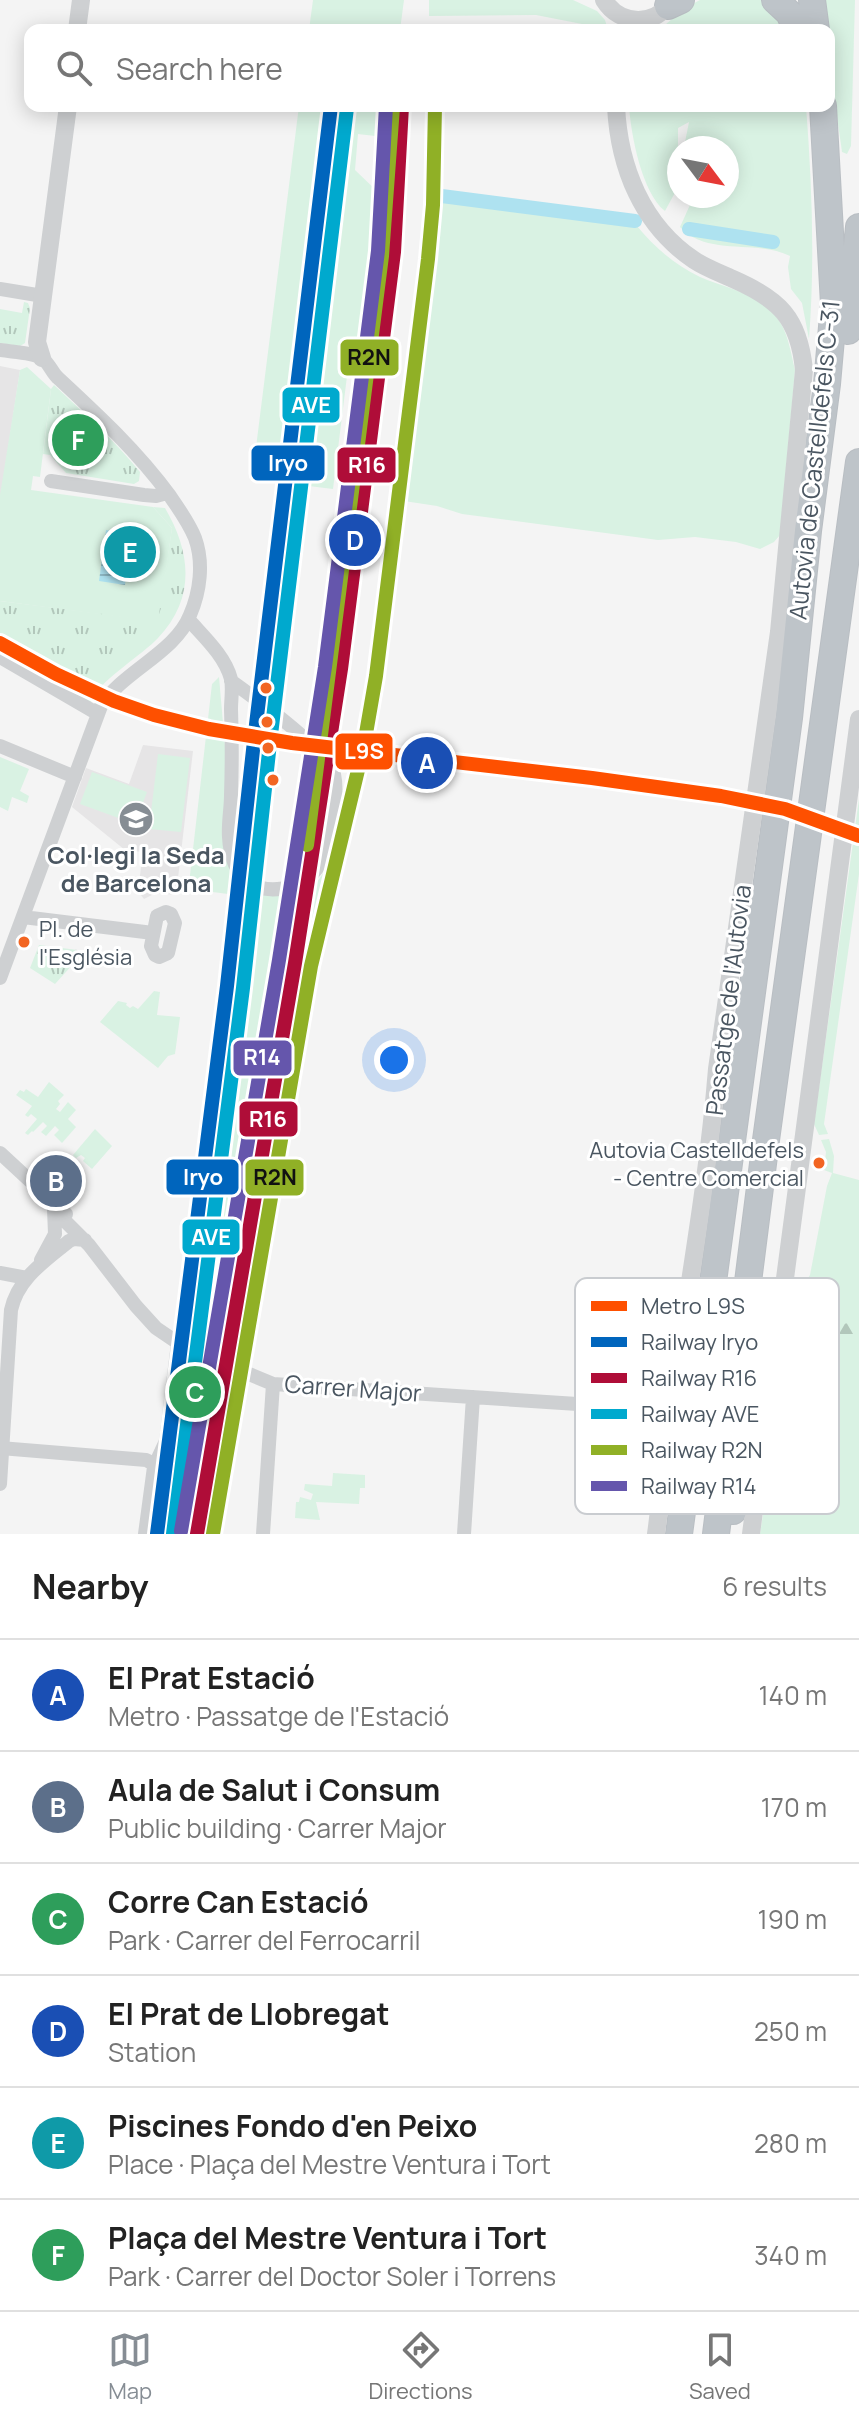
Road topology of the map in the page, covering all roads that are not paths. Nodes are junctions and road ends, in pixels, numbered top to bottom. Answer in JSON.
{"nodes":[{"id":1,"x":81,"y":0,"type":"edge"},
{"id":2,"x":589,"y":0,"type":"edge"},
{"id":3,"x":775,"y":0,"type":"edge"},
{"id":4,"x":674,"y":2,"type":"edge"},
{"id":5,"x":614,"y":14,"type":"edge"},
{"id":6,"x":810,"y":18,"type":"edge"},
{"id":7,"x":78,"y":24,"type":"edge"},
{"id":8,"x":67,"y":112,"type":"edge"},
{"id":9,"x":617,"y":112,"type":"edge"},
{"id":10,"x":814,"y":112,"type":"edge"},
{"id":11,"x":823,"y":112,"type":"edge"},
{"id":12,"x":829,"y":205,"type":"junction"},
{"id":13,"x":859,"y":227,"type":"edge"},
{"id":14,"x":0,"y":289,"type":"edge"},
{"id":15,"x":43,"y":296,"type":"junction"},
{"id":16,"x":0,"y":350,"type":"edge"},
{"id":17,"x":42,"y":358,"type":"junction"},
{"id":18,"x":859,"y":462,"type":"edge"},
{"id":19,"x":51,"y":481,"type":"dead end"},
{"id":20,"x":167,"y":493,"type":"junction"},
{"id":21,"x":189,"y":620,"type":"junction"},
{"id":22,"x":0,"y":657,"type":"edge"},
{"id":23,"x":231,"y":681,"type":"junction"},
{"id":24,"x":98,"y":714,"type":"junction"},
{"id":25,"x":789,"y":718,"type":"junction"},
{"id":26,"x":859,"y":719,"type":"edge"},
{"id":27,"x":0,"y":746,"type":"edge"},
{"id":28,"x":75,"y":777,"type":"junction"},
{"id":29,"x":23,"y":917,"type":"junction"},
{"id":30,"x":153,"y":933,"type":"dead end"},
{"id":31,"x":0,"y":978,"type":"edge"},
{"id":32,"x":0,"y":1153,"type":"edge"},
{"id":33,"x":45,"y":1194,"type":"junction"},
{"id":34,"x":55,"y":1211,"type":"junction"},
{"id":35,"x":70,"y":1224,"type":"junction"},
{"id":36,"x":85,"y":1240,"type":"junction"},
{"id":37,"x":61,"y":1248,"type":"junction"},
{"id":38,"x":0,"y":1273,"type":"edge"},
{"id":39,"x":32,"y":1273,"type":"junction"},
{"id":40,"x":690,"y":1278,"type":"edge"},
{"id":41,"x":714,"y":1278,"type":"edge"},
{"id":42,"x":748,"y":1278,"type":"edge"},
{"id":43,"x":785,"y":1278,"type":"edge"},
{"id":44,"x":181,"y":1345,"type":"junction"},
{"id":45,"x":273,"y":1384,"type":"junction"},
{"id":46,"x":473,"y":1397,"type":"junction"},
{"id":47,"x":575,"y":1404,"type":"edge"},
{"id":48,"x":1,"y":1448,"type":"edge"},
{"id":49,"x":153,"y":1465,"type":"junction"},
{"id":50,"x":0,"y":1484,"type":"edge"},
{"id":51,"x":658,"y":1514,"type":"edge"},
{"id":52,"x":682,"y":1514,"type":"edge"},
{"id":53,"x":719,"y":1514,"type":"edge"},
{"id":54,"x":734,"y":1514,"type":"edge"},
{"id":55,"x":754,"y":1514,"type":"edge"},
{"id":56,"x":145,"y":1534,"type":"edge"},
{"id":57,"x":263,"y":1534,"type":"edge"},
{"id":58,"x":464,"y":1534,"type":"edge"},
{"id":59,"x":656,"y":1534,"type":"edge"},
{"id":60,"x":679,"y":1534,"type":"edge"},
{"id":61,"x":716,"y":1534,"type":"edge"},
{"id":62,"x":731,"y":1534,"type":"edge"},
{"id":63,"x":751,"y":1534,"type":"edge"}],
"edges":[{"from":1,"to":7,"type":"street"},
{"from":2,"to":5,"type":"street"},
{"from":3,"to":6,"type":"highway"},
{"from":4,"to":5,"type":"street"},
{"from":8,"to":15,"type":"street"},
{"from":9,"to":40,"type":"street","name":"Passatge de l'Autovia"},
{"from":10,"to":12,"type":"highway"},
{"from":11,"to":12,"type":"highway","name":"Autovia de Castelldefels C-31"},
{"from":12,"to":25,"type":"highway","name":"Autovia de Castelldefels C-31"},
{"from":13,"to":25,"type":"highway"},
{"from":14,"to":15,"type":"street"},
{"from":15,"to":17,"type":"street"},
{"from":16,"to":17,"type":"street"},
{"from":17,"to":20,"type":"street"},
{"from":18,"to":42,"type":"highway"},
{"from":19,"to":20,"type":"street"},
{"from":20,"to":21,"type":"street"},
{"from":21,"to":23,"type":"street"},
{"from":21,"to":24,"type":"street"},
{"from":22,"to":24,"type":"street"},
{"from":23,"to":23,"type":"street"},
{"from":24,"to":28,"type":"street"},
{"from":25,"to":41,"type":"highway"},
{"from":26,"to":43,"type":"street"},
{"from":27,"to":28,"type":"street"},
{"from":28,"to":29,"type":"street"},
{"from":29,"to":30,"type":"street"},
{"from":29,"to":31,"type":"street"},
{"from":32,"to":33,"type":"street"},
{"from":33,"to":34,"type":"street","name":"Carrer Major"},
{"from":33,"to":35,"type":"street"},
{"from":34,"to":35,"type":"street","name":"Carrer Major"},
{"from":34,"to":39,"type":"street"},
{"from":35,"to":36,"type":"street","name":"Carrer Major"},
{"from":35,"to":37,"type":"street"},
{"from":36,"to":37,"type":"street"},
{"from":36,"to":44,"type":"street","name":"Carrer Major"},
{"from":37,"to":39,"type":"street"},
{"from":38,"to":39,"type":"street"},
{"from":39,"to":48,"type":"street"},
{"from":44,"to":45,"type":"street","name":"Carrer Major"},
{"from":44,"to":49,"type":"street"},
{"from":45,"to":46,"type":"street","name":"Carrer Major"},
{"from":45,"to":57,"type":"street"},
{"from":46,"to":47,"type":"street","name":"Carrer Major"},
{"from":46,"to":58,"type":"street"},
{"from":48,"to":49,"type":"street"},
{"from":48,"to":50,"type":"street"},
{"from":49,"to":56,"type":"street"},
{"from":51,"to":59,"type":"street","name":"Passatge de l'Autovia"},
{"from":52,"to":60,"type":"highway"},
{"from":53,"to":61,"type":"highway"},
{"from":54,"to":62,"type":"highway"},
{"from":55,"to":63,"type":"street"}]}
